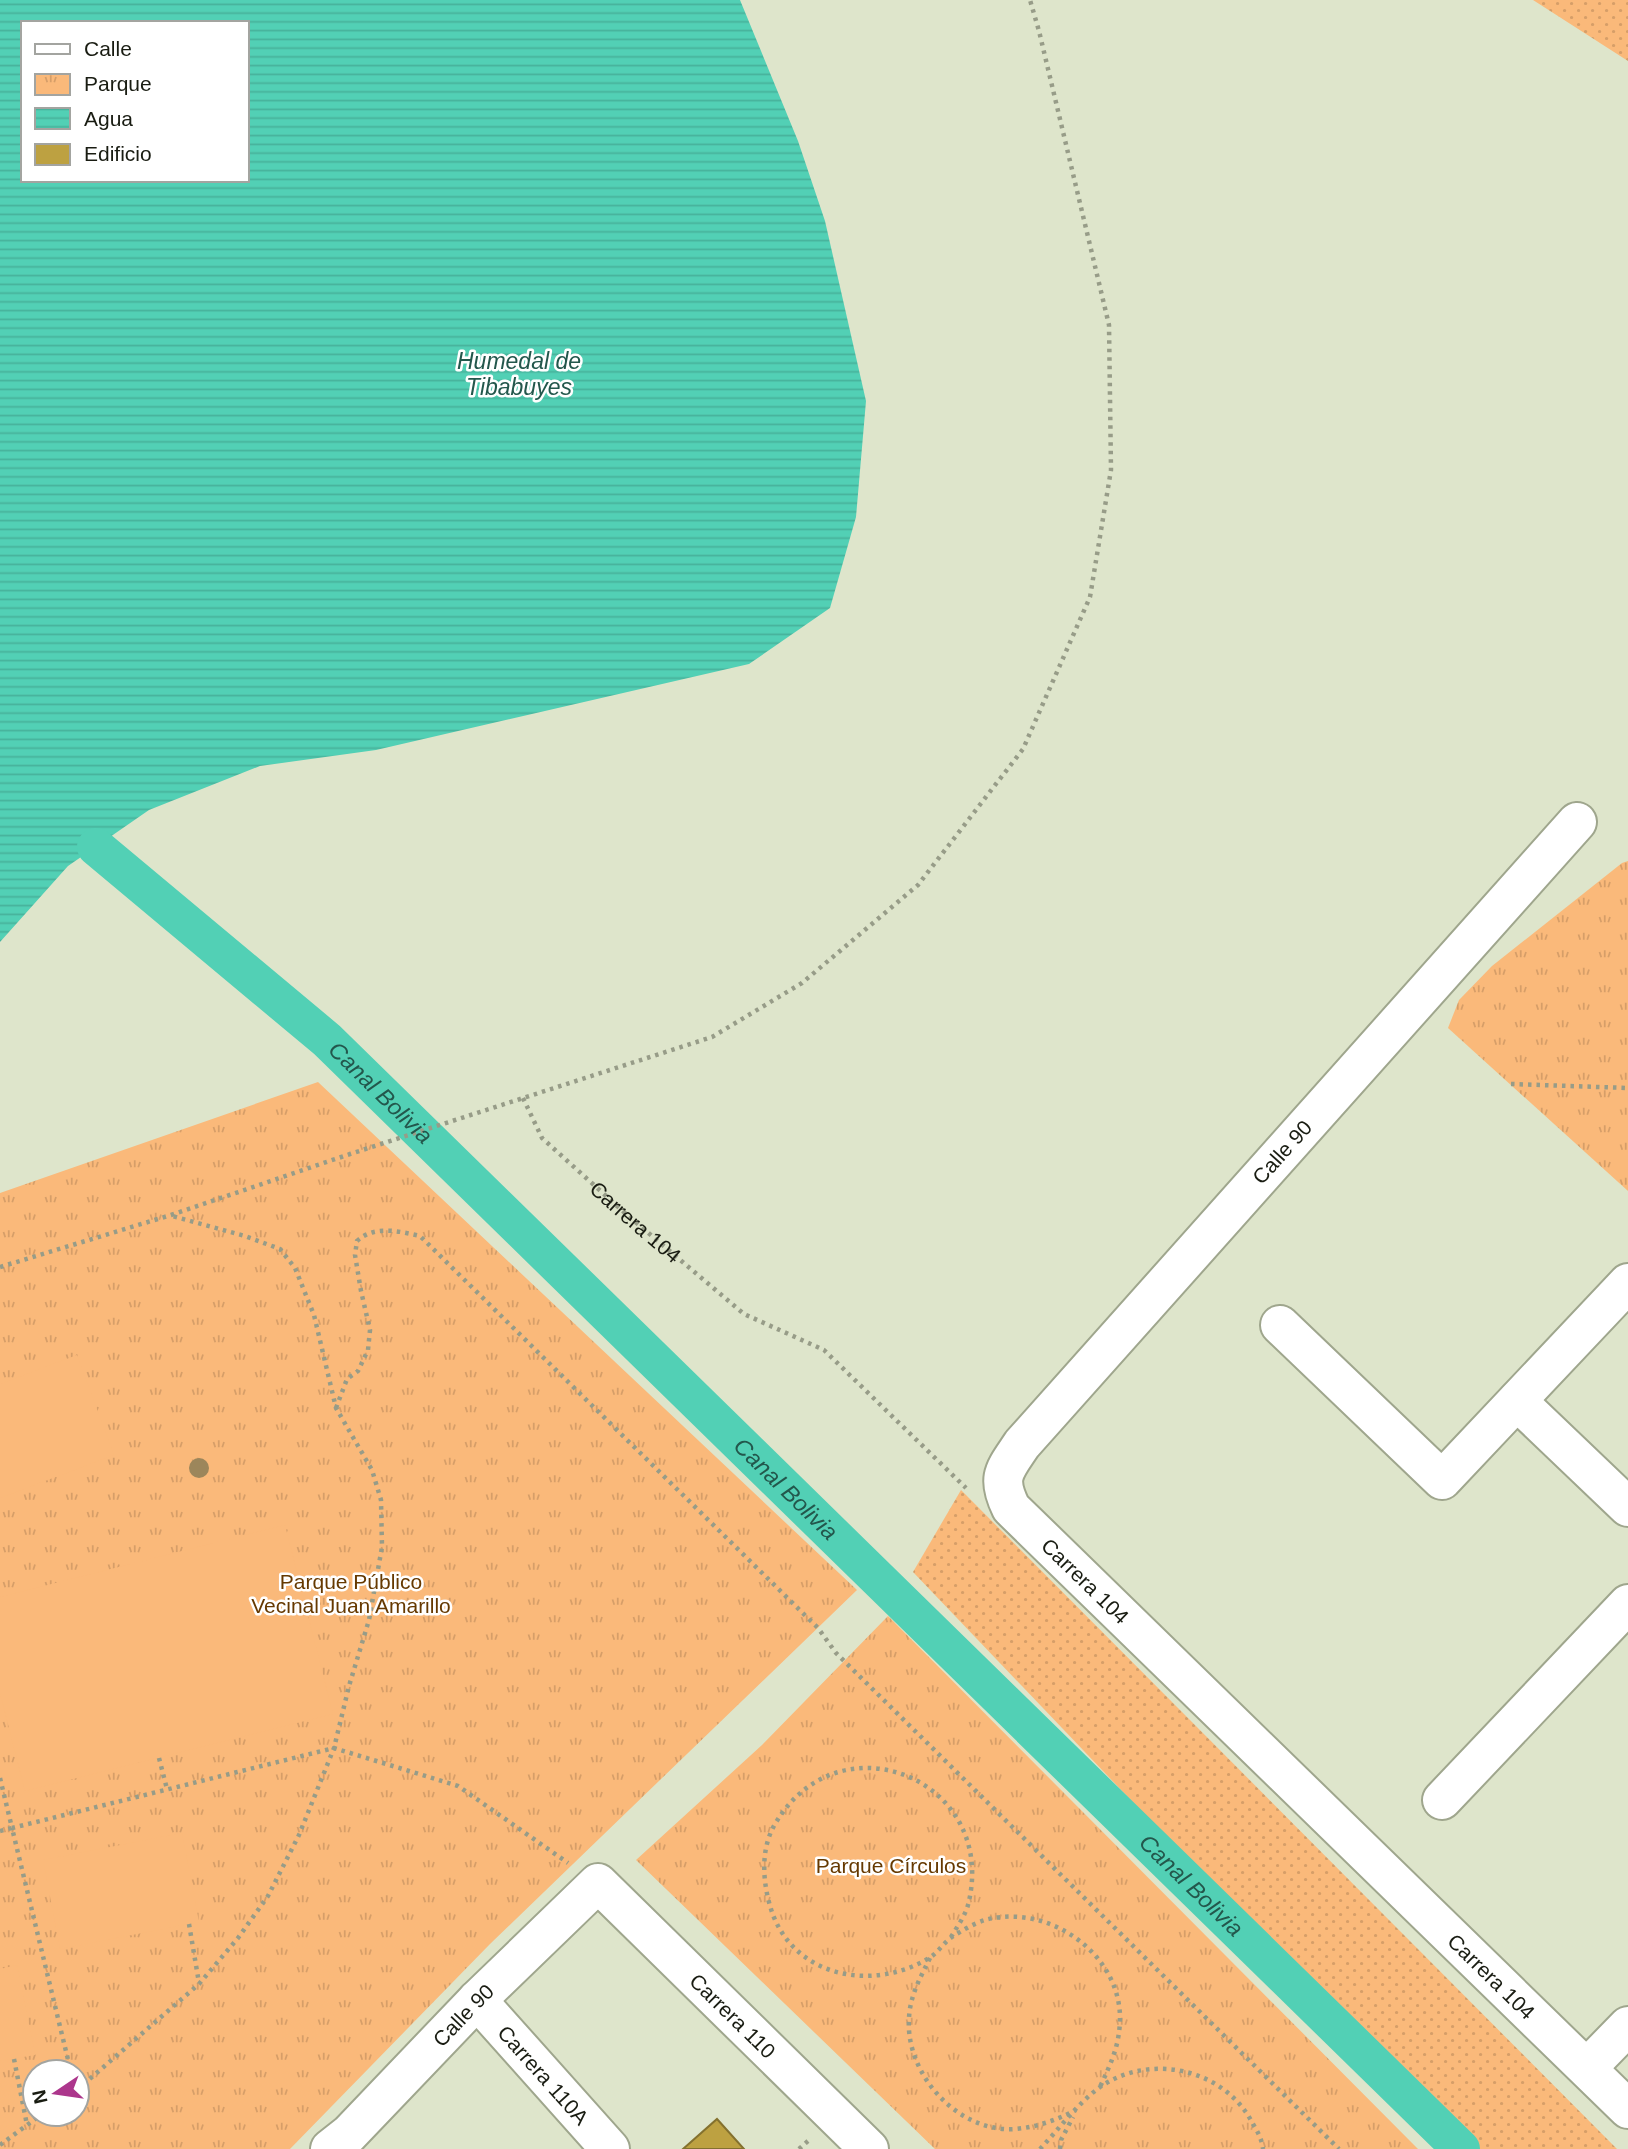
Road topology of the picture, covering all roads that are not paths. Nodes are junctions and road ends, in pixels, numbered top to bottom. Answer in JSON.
{"nodes":[{"id":1,"x":1577,"y":822,"type":"dead end"},
{"id":2,"x":1628,"y":1283,"type":"edge"},
{"id":3,"x":1280,"y":1325,"type":"dead end"},
{"id":4,"x":1517,"y":1401,"type":"junction"},
{"id":5,"x":1002,"y":1490,"type":"joint"},
{"id":6,"x":1628,"y":1507,"type":"edge"},
{"id":7,"x":1628,"y":1604,"type":"edge"},
{"id":8,"x":1442,"y":1800,"type":"dead end"},
{"id":9,"x":598,"y":1883,"type":"joint"},
{"id":10,"x":477,"y":2000,"type":"junction"},
{"id":11,"x":1628,"y":2026,"type":"edge"},
{"id":12,"x":1587,"y":2068,"type":"junction"},
{"id":13,"x":1628,"y":2109,"type":"edge"},
{"id":14,"x":347,"y":2144,"type":"edge"},
{"id":15,"x":610,"y":2149,"type":"edge"},
{"id":16,"x":869,"y":2149,"type":"edge"}],
"edges":[{"from":1,"to":5,"type":"street","name":"Calle 90"},
{"from":2,"to":4,"type":"street"},
{"from":3,"to":4,"type":"street"},
{"from":4,"to":6,"type":"street"},
{"from":5,"to":12,"type":"street","name":"Carrera 104"},
{"from":7,"to":8,"type":"street"},
{"from":9,"to":10,"type":"street","name":"Calle 90"},
{"from":9,"to":16,"type":"street","name":"Carrera 110"},
{"from":10,"to":14,"type":"street","name":"Calle 90"},
{"from":10,"to":15,"type":"street","name":"Carrera 110A"},
{"from":11,"to":12,"type":"street"},
{"from":12,"to":13,"type":"street","name":"Carrera 104"}]}
